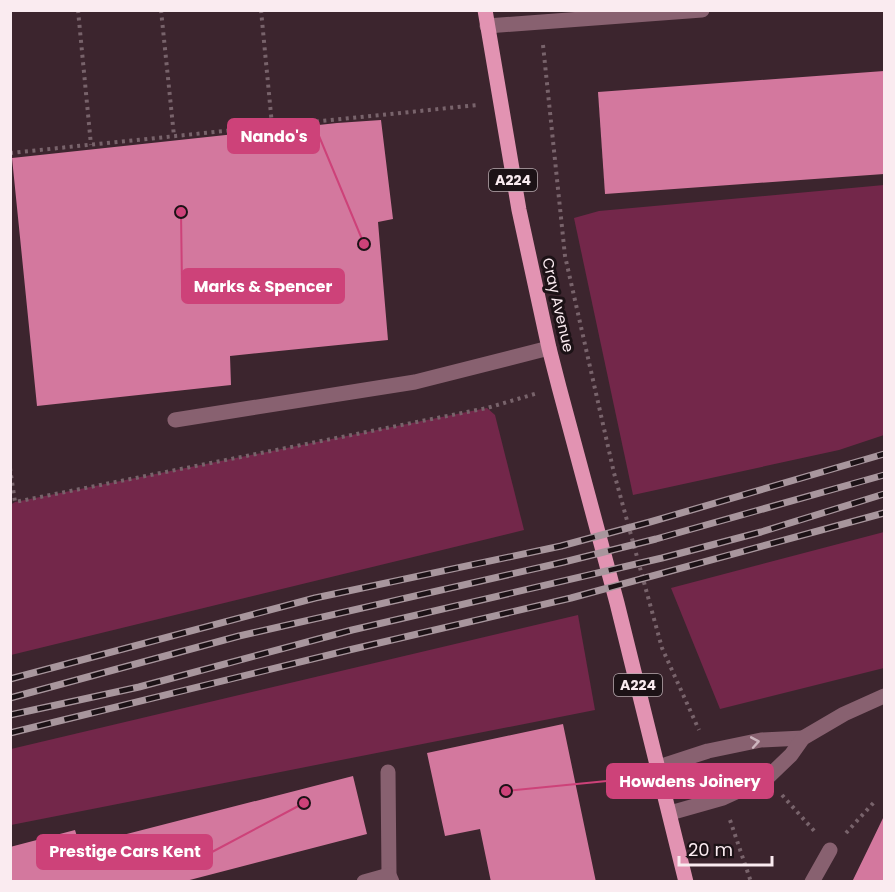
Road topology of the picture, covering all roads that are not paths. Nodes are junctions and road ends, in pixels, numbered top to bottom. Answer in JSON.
{"nodes":[{"id":1,"x":485,"y":10,"type":"edge"},
{"id":2,"x":702,"y":10,"type":"edge"},
{"id":3,"x":487,"y":26,"type":"junction"},
{"id":4,"x":549,"y":348,"type":"junction"},
{"id":5,"x":175,"y":420,"type":"dead end"},
{"id":6,"x":885,"y":696,"type":"edge"},
{"id":7,"x":803,"y":738,"type":"junction"},
{"id":8,"x":659,"y":768,"type":"junction"},
{"id":9,"x":388,"y":772,"type":"dead end"},
{"id":10,"x":670,"y":813,"type":"junction"},
{"id":11,"x":830,"y":850,"type":"road end"},
{"id":12,"x":390,"y":878,"type":"edge"},
{"id":13,"x":364,"y":882,"type":"edge"},
{"id":14,"x":686,"y":882,"type":"edge"},
{"id":15,"x":812,"y":882,"type":"edge"}],
"edges":[{"from":1,"to":3,"type":"main road","name":"Cray Avenue","number":"A224"},
{"from":2,"to":3,"type":"street"},
{"from":3,"to":4,"type":"main road","name":"Cray Avenue","number":"A224"},
{"from":4,"to":5,"type":"street"},
{"from":4,"to":8,"type":"main road","name":"Cray Avenue","number":"A224"},
{"from":6,"to":7,"type":"street"},
{"from":8,"to":7,"type":"street","one_way":true},
{"from":7,"to":10,"type":"street"},
{"from":8,"to":10,"type":"main road","number":"A224"},
{"from":9,"to":12,"type":"street"},
{"from":10,"to":14,"type":"main road","number":"A224"},
{"from":11,"to":15,"type":"street"},
{"from":12,"to":13,"type":"street"}]}
